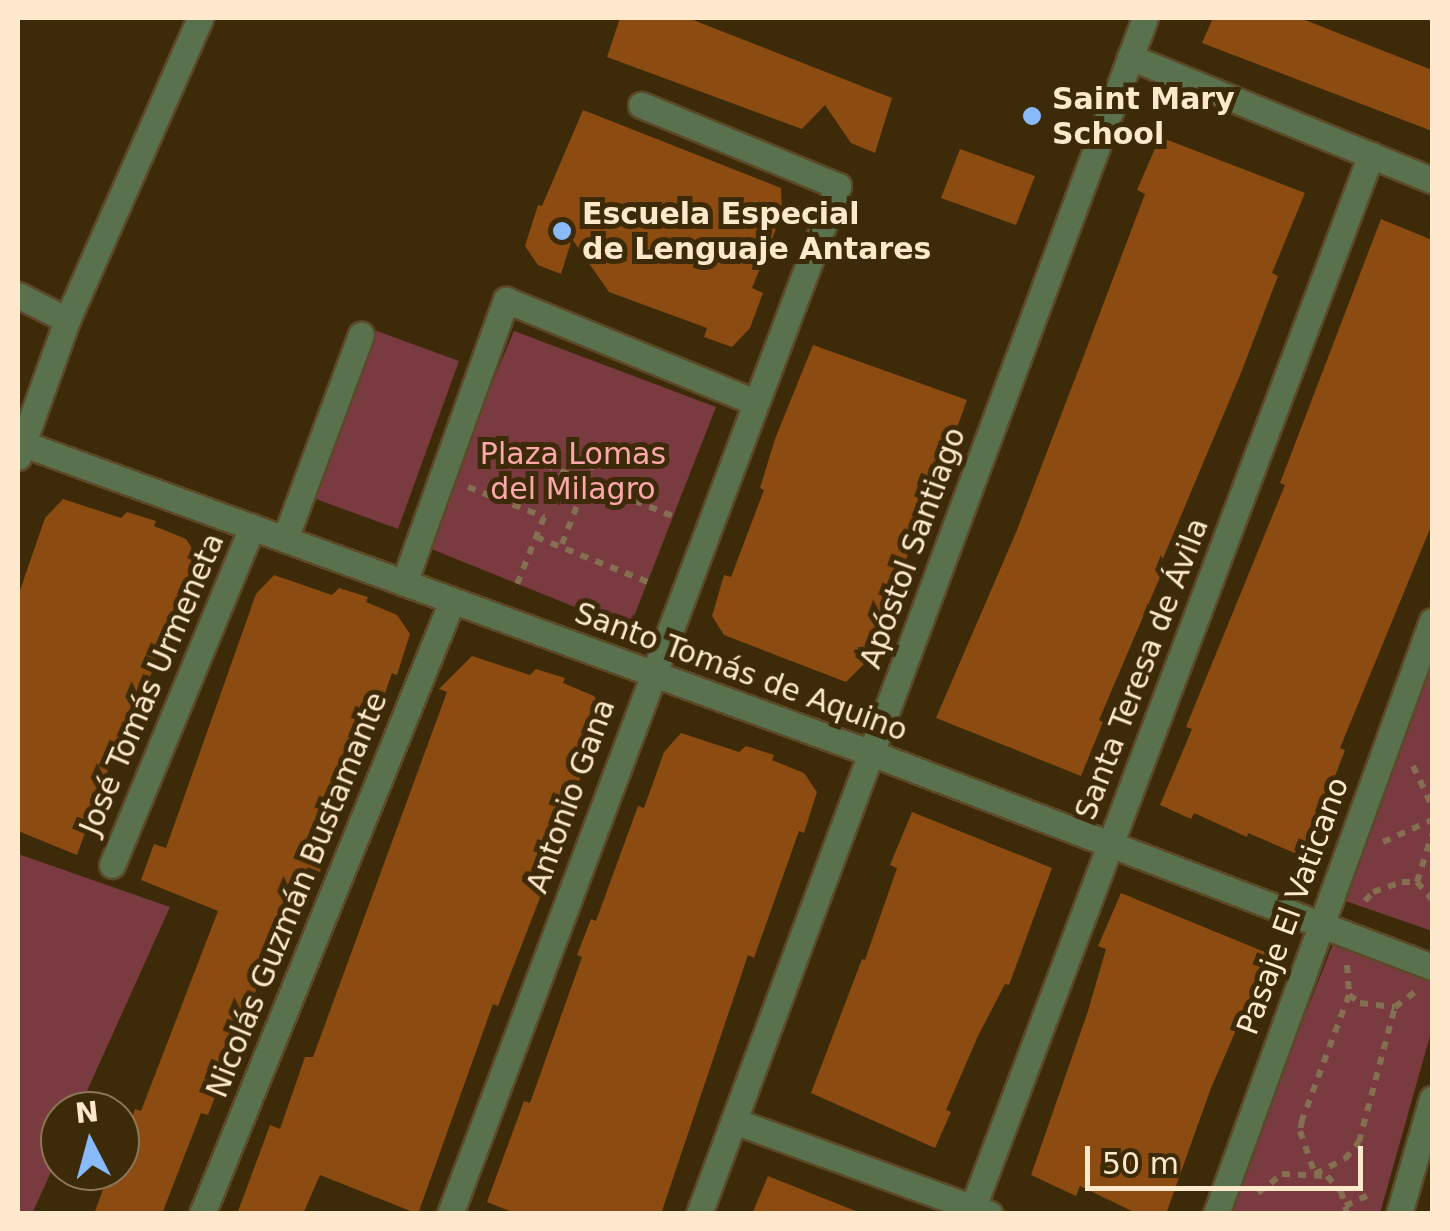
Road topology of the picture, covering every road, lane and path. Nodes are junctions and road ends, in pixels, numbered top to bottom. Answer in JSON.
{"nodes":[{"id":1,"x":200,"y":18,"type":"edge"},
{"id":2,"x":1145,"y":18,"type":"edge"},
{"id":3,"x":1130,"y":56,"type":"junction"},
{"id":4,"x":641,"y":105,"type":"dead end"},
{"id":5,"x":1371,"y":155,"type":"junction"},
{"id":6,"x":1432,"y":180,"type":"edge"},
{"id":7,"x":18,"y":294,"type":"edge"},
{"id":8,"x":68,"y":320,"type":"junction"},
{"id":9,"x":361,"y":335,"type":"dead end"},
{"id":10,"x":756,"y":402,"type":"junction"},
{"id":11,"x":470,"y":435,"type":"dead end"},
{"id":12,"x":21,"y":450,"type":"edge"},
{"id":13,"x":594,"y":462,"type":"dead end"},
{"id":14,"x":451,"y":480,"type":"dead end"},
{"id":15,"x":588,"y":482,"type":"junction"},
{"id":16,"x":673,"y":516,"type":"dead end"},
{"id":17,"x":252,"y":528,"type":"junction"},
{"id":18,"x":536,"y":536,"type":"junction"},
{"id":19,"x":284,"y":539,"type":"junction"},
{"id":20,"x":562,"y":544,"type":"junction"},
{"id":21,"x":648,"y":582,"type":"dead end"},
{"id":22,"x":404,"y":583,"type":"junction"},
{"id":23,"x":518,"y":584,"type":"dead end"},
{"id":24,"x":452,"y":601,"type":"junction"},
{"id":25,"x":1432,"y":621,"type":"edge"},
{"id":26,"x":651,"y":673,"type":"junction"},
{"id":27,"x":871,"y":754,"type":"junction"},
{"id":28,"x":1409,"y":760,"type":"dead end"},
{"id":29,"x":1432,"y":806,"type":"edge"},
{"id":30,"x":1432,"y":820,"type":"edge"},
{"id":31,"x":1432,"y":834,"type":"edge"},
{"id":32,"x":1382,"y":842,"type":"dead end"},
{"id":33,"x":1110,"y":845,"type":"junction"},
{"id":34,"x":112,"y":865,"type":"dead end"},
{"id":35,"x":1416,"y":882,"type":"junction"},
{"id":36,"x":1432,"y":899,"type":"edge"},
{"id":37,"x":1360,"y":906,"type":"dead end"},
{"id":38,"x":1320,"y":926,"type":"junction"},
{"id":39,"x":1346,"y":949,"type":"dead end"},
{"id":40,"x":1427,"y":975,"type":"edge"},
{"id":41,"x":1349,"y":995,"type":"junction"},
{"id":42,"x":1395,"y":1007,"type":"junction"},
{"id":43,"x":1432,"y":1099,"type":"edge"},
{"id":44,"x":734,"y":1121,"type":"junction"},
{"id":45,"x":1316,"y":1174,"type":"junction"},
{"id":46,"x":1388,"y":1186,"type":"dead end"},
{"id":47,"x":1255,"y":1204,"type":"dead end"},
{"id":48,"x":982,"y":1210,"type":"edge"},
{"id":49,"x":1346,"y":1210,"type":"edge"},
{"id":50,"x":202,"y":1214,"type":"edge"},
{"id":51,"x":450,"y":1214,"type":"edge"},
{"id":52,"x":699,"y":1214,"type":"edge"},
{"id":53,"x":1216,"y":1214,"type":"edge"},
{"id":54,"x":1399,"y":1214,"type":"edge"}],
"edges":[{"from":1,"to":8,"type":"street"},
{"from":2,"to":3,"type":"street","name":"Apóstol Santiago"},
{"from":3,"to":5,"type":"street"},
{"from":3,"to":27,"type":"street","name":"Apóstol Santiago"},
{"from":4,"to":10,"type":"street","name":"Antonio Gana"},
{"from":5,"to":6,"type":"street"},
{"from":5,"to":33,"type":"street","name":"Santa Teresa de Ávila"},
{"from":7,"to":8,"type":"street"},
{"from":8,"to":12,"type":"street"},
{"from":9,"to":19,"type":"street"},
{"from":10,"to":22,"type":"street"},
{"from":10,"to":26,"type":"street","name":"Antonio Gana"},
{"from":11,"to":15,"type":"path"},
{"from":12,"to":17,"type":"street","name":"Santo Tomás de Aquino"},
{"from":13,"to":15,"type":"path"},
{"from":14,"to":18,"type":"path"},
{"from":15,"to":16,"type":"path"},
{"from":15,"to":20,"type":"path"},
{"from":17,"to":19,"type":"street","name":"Santo Tomás de Aquino"},
{"from":17,"to":34,"type":"street","name":"José Tomás Urmeneta"},
{"from":18,"to":20,"type":"path"},
{"from":18,"to":23,"type":"path"},
{"from":19,"to":22,"type":"street","name":"Santo Tomás de Aquino"},
{"from":20,"to":21,"type":"path"},
{"from":22,"to":24,"type":"street","name":"Santo Tomás de Aquino"},
{"from":24,"to":26,"type":"street","name":"Santo Tomás de Aquino"},
{"from":24,"to":50,"type":"street","name":"Nicolás Guzmán Bustamante"},
{"from":25,"to":38,"type":"street","name":"Pasaje El Vaticano"},
{"from":26,"to":27,"type":"street","name":"Santo Tomás de Aquino"},
{"from":26,"to":51,"type":"street","name":"Antonio Gana"},
{"from":27,"to":33,"type":"street","name":"Santo Tomás de Aquino"},
{"from":27,"to":44,"type":"street","name":"Apóstol Santiago"},
{"from":28,"to":29,"type":"path"},
{"from":30,"to":32,"type":"path"},
{"from":31,"to":35,"type":"path"},
{"from":33,"to":38,"type":"street","name":"Santo Tomás de Aquino"},
{"from":33,"to":48,"type":"street","name":"Santa Teresa de Ávila"},
{"from":35,"to":36,"type":"path"},
{"from":35,"to":37,"type":"path"},
{"from":38,"to":40,"type":"street","name":"Santo Tomás de Aquino"},
{"from":38,"to":53,"type":"street","name":"Pasaje El Vaticano"},
{"from":39,"to":41,"type":"path"},
{"from":40,"to":42,"type":"path"},
{"from":41,"to":42,"type":"path"},
{"from":41,"to":45,"type":"path"},
{"from":42,"to":45,"type":"path"},
{"from":43,"to":54,"type":"street"},
{"from":44,"to":48,"type":"street"},
{"from":44,"to":52,"type":"street","name":"Apóstol Santiago"},
{"from":45,"to":47,"type":"path"},
{"from":45,"to":49,"type":"path"},
{"from":46,"to":49,"type":"path"}]}
